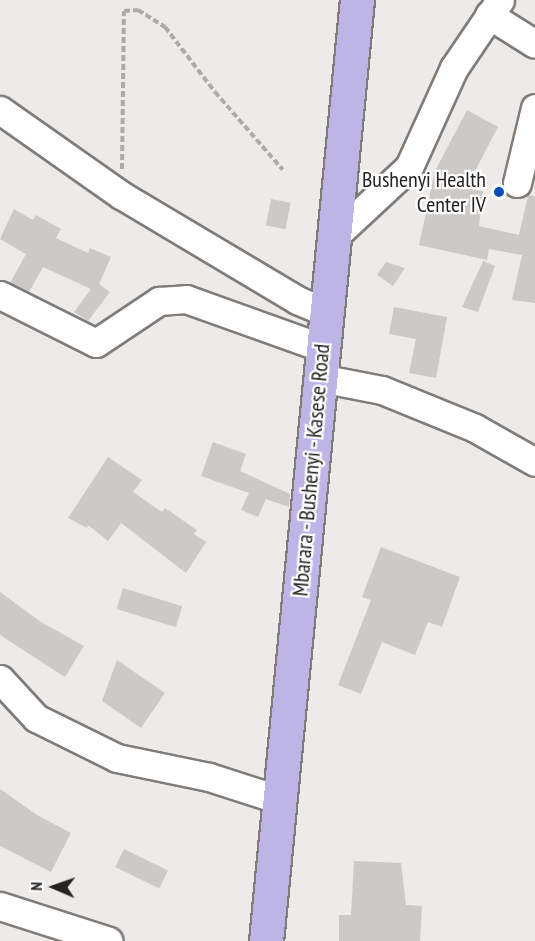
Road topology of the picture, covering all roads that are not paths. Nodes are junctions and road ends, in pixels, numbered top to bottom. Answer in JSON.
{"nodes":[{"id":1,"x":357,"y":0,"type":"edge"},
{"id":2,"x":495,"y":8,"type":"edge"},
{"id":3,"x":535,"y":44,"type":"edge"},
{"id":4,"x":535,"y":108,"type":"edge"},
{"id":5,"x":0,"y":110,"type":"edge"},
{"id":6,"x":517,"y":183,"type":"dead end"},
{"id":7,"x":335,"y":236,"type":"junction"},
{"id":8,"x":0,"y":295,"type":"edge"},
{"id":9,"x":327,"y":313,"type":"junction"},
{"id":10,"x":322,"y":363,"type":"junction"},
{"id":11,"x":535,"y":462,"type":"edge"},
{"id":12,"x":0,"y":679,"type":"edge"},
{"id":13,"x":280,"y":800,"type":"junction"},
{"id":14,"x":1,"y":911,"type":"edge"},
{"id":15,"x":110,"y":941,"type":"edge"},
{"id":16,"x":266,"y":941,"type":"edge"}],
"edges":[{"from":1,"to":7,"type":"main road","name":"Mbarara - Bushenyi - Kasese Road"},
{"from":2,"to":3,"type":"street"},
{"from":2,"to":7,"type":"street"},
{"from":4,"to":6,"type":"street"},
{"from":5,"to":9,"type":"street"},
{"from":7,"to":9,"type":"main road","name":"Mbarara - Bushenyi - Kasese Road"},
{"from":8,"to":10,"type":"street"},
{"from":9,"to":10,"type":"main road","name":"Mbarara - Bushenyi - Kasese Road"},
{"from":10,"to":11,"type":"street"},
{"from":10,"to":13,"type":"main road","name":"Mbarara - Bushenyi - Kasese Road"},
{"from":12,"to":13,"type":"street"},
{"from":13,"to":16,"type":"main road","name":"Mbarara - Bushenyi - Kasese Road"},
{"from":14,"to":15,"type":"street"}]}
